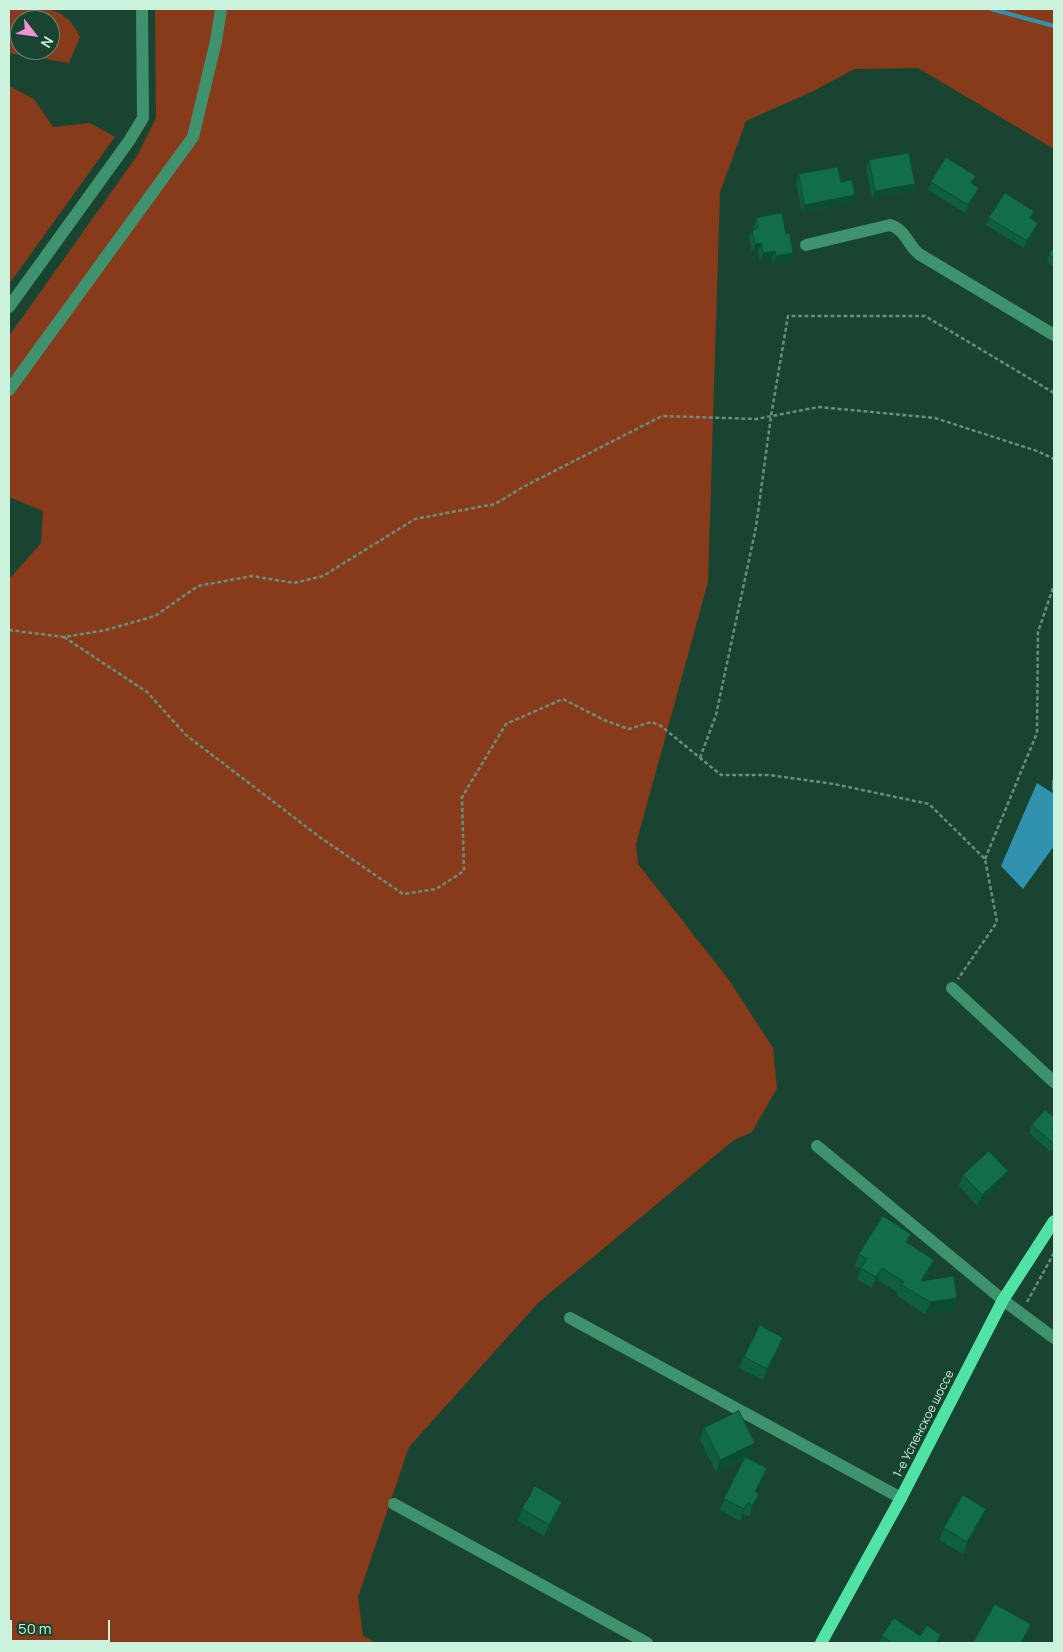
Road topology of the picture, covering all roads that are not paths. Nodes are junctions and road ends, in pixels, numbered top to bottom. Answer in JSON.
{"nodes":[{"id":1,"x":142,"y":9,"type":"edge"},
{"id":2,"x":221,"y":9,"type":"edge"},
{"id":3,"x":806,"y":245,"type":"dead end"},
{"id":4,"x":9,"y":307,"type":"edge"},
{"id":5,"x":1054,"y":335,"type":"edge"},
{"id":6,"x":9,"y":390,"type":"edge"},
{"id":7,"x":952,"y":988,"type":"road end"},
{"id":8,"x":1054,"y":1082,"type":"edge"},
{"id":9,"x":818,"y":1146,"type":"dead end"},
{"id":10,"x":1054,"y":1221,"type":"edge"},
{"id":11,"x":1003,"y":1300,"type":"junction"},
{"id":12,"x":570,"y":1318,"type":"dead end"},
{"id":13,"x":1054,"y":1338,"type":"edge"},
{"id":14,"x":901,"y":1498,"type":"junction"},
{"id":15,"x":394,"y":1504,"type":"dead end"},
{"id":16,"x":647,"y":1643,"type":"edge"},
{"id":17,"x":821,"y":1643,"type":"edge"}],
"edges":[{"from":1,"to":4,"type":"street"},
{"from":2,"to":6,"type":"street"},
{"from":3,"to":5,"type":"street"},
{"from":7,"to":8,"type":"street"},
{"from":9,"to":11,"type":"street"},
{"from":10,"to":11,"type":"main road","name":"1-е Успенское шоссе"},
{"from":11,"to":13,"type":"street"},
{"from":11,"to":14,"type":"main road","name":"1-е Успенское шоссе"},
{"from":12,"to":14,"type":"street"},
{"from":14,"to":17,"type":"main road","name":"1-е Успенское шоссе"},
{"from":15,"to":16,"type":"street"}]}
